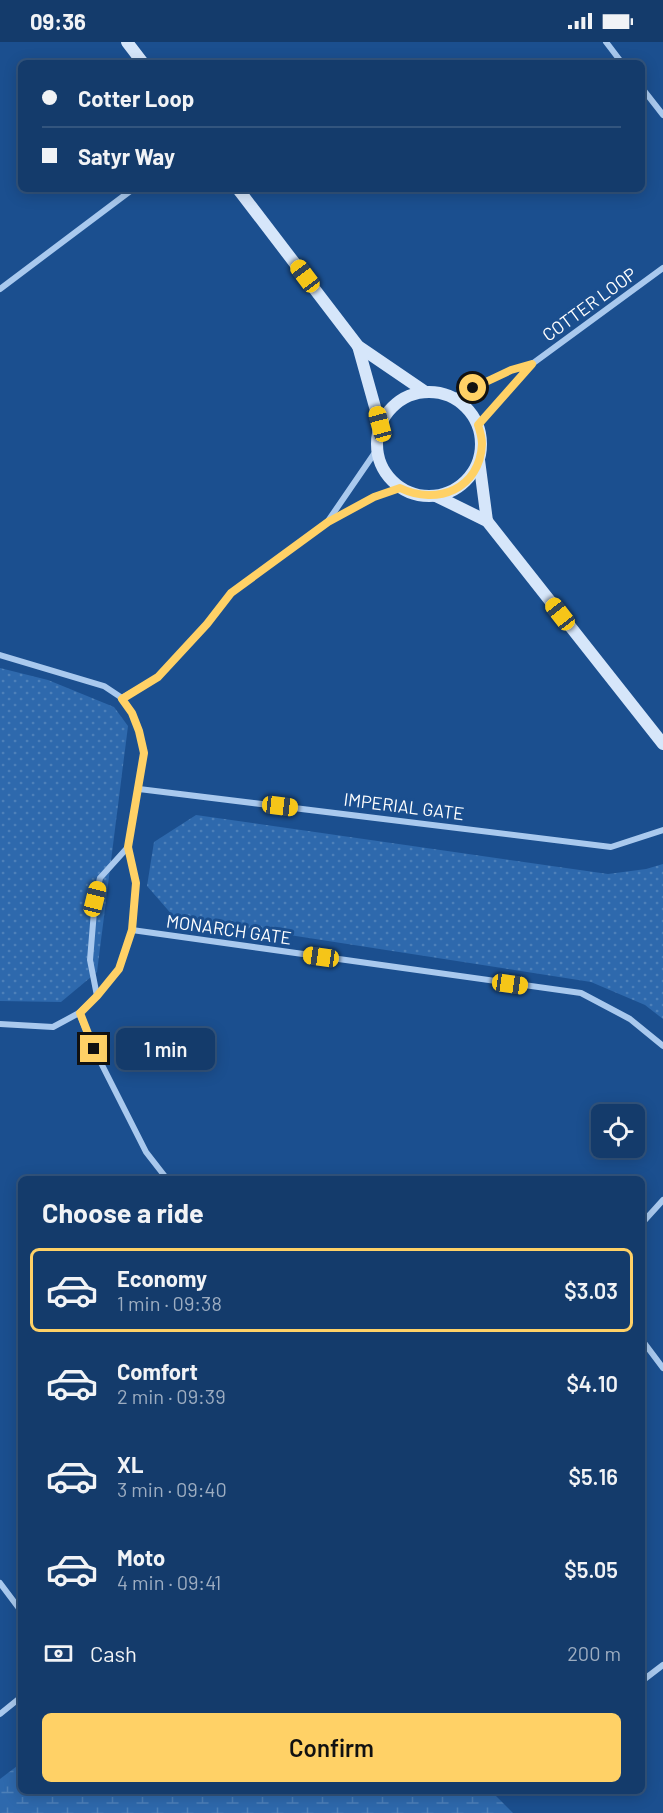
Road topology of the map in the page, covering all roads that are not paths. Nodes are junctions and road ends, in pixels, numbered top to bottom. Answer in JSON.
{"nodes":[{"id":1,"x":127,"y":42,"type":"edge"},
{"id":2,"x":606,"y":42,"type":"edge"},
{"id":3,"x":141,"y":60,"type":"edge"},
{"id":4,"x":620,"y":60,"type":"edge"},
{"id":5,"x":645,"y":92,"type":"edge"},
{"id":6,"x":663,"y":115,"type":"edge"},
{"id":7,"x":129,"y":192,"type":"edge"},
{"id":8,"x":240,"y":192,"type":"edge"},
{"id":9,"x":663,"y":268,"type":"edge"},
{"id":10,"x":0,"y":289,"type":"edge"},
{"id":11,"x":358,"y":346,"type":"junction"},
{"id":12,"x":532,"y":364,"type":"junction"},
{"id":13,"x":424,"y":391,"type":"junction"},
{"id":14,"x":454,"y":397,"type":"junction"},
{"id":15,"x":380,"y":424,"type":"junction"},
{"id":16,"x":478,"y":425,"type":"junction"},
{"id":17,"x":376,"y":451,"type":"junction"},
{"id":18,"x":479,"y":460,"type":"junction"},
{"id":19,"x":400,"y":488,"type":"junction"},
{"id":20,"x":436,"y":496,"type":"junction"},
{"id":21,"x":487,"y":520,"type":"junction"},
{"id":22,"x":328,"y":522,"type":"junction"},
{"id":23,"x":0,"y":655,"type":"edge"},
{"id":24,"x":122,"y":699,"type":"junction"},
{"id":25,"x":663,"y":744,"type":"edge"},
{"id":26,"x":139,"y":789,"type":"junction"},
{"id":27,"x":663,"y":830,"type":"edge"},
{"id":28,"x":128,"y":847,"type":"junction"},
{"id":29,"x":132,"y":930,"type":"junction"},
{"id":30,"x":97,"y":996,"type":"junction"},
{"id":31,"x":80,"y":1013,"type":"junction"},
{"id":32,"x":0,"y":1024,"type":"edge"},
{"id":33,"x":663,"y":1046,"type":"edge"},
{"id":34,"x":165,"y":1176,"type":"edge"},
{"id":35,"x":663,"y":1200,"type":"edge"},
{"id":36,"x":663,"y":1208,"type":"edge"},
{"id":37,"x":645,"y":1220,"type":"edge"},
{"id":38,"x":645,"y":1221,"type":"edge"},
{"id":39,"x":645,"y":1344,"type":"edge"},
{"id":40,"x":663,"y":1368,"type":"edge"},
{"id":41,"x":0,"y":1583,"type":"edge"},
{"id":42,"x":18,"y":1607,"type":"edge"},
{"id":43,"x":663,"y":1665,"type":"edge"},
{"id":44,"x":645,"y":1679,"type":"edge"},
{"id":45,"x":18,"y":1699,"type":"edge"},
{"id":46,"x":0,"y":1713,"type":"edge"}],
"edges":[{"from":1,"to":3,"type":"street"},
{"from":2,"to":4,"type":"street"},
{"from":5,"to":6,"type":"street"},
{"from":7,"to":10,"type":"street"},
{"from":8,"to":11,"type":"street"},
{"from":9,"to":12,"type":"street","name":"COTTER LOOP"},
{"from":11,"to":13,"type":"street"},
{"from":11,"to":15,"type":"street"},
{"from":12,"to":14,"type":"street","name":"COTTER LOOP"},
{"from":12,"to":16,"type":"street","name":"COTTER LOOP"},
{"from":13,"to":14,"type":"street"},
{"from":13,"to":15,"type":"street"},
{"from":14,"to":16,"type":"street"},
{"from":15,"to":17,"type":"street"},
{"from":16,"to":18,"type":"street"},
{"from":17,"to":19,"type":"street"},
{"from":17,"to":22,"type":"street"},
{"from":18,"to":20,"type":"street"},
{"from":18,"to":21,"type":"street"},
{"from":19,"to":20,"type":"street"},
{"from":19,"to":22,"type":"street"},
{"from":20,"to":21,"type":"street"},
{"from":21,"to":25,"type":"street"},
{"from":22,"to":24,"type":"street"},
{"from":23,"to":24,"type":"street"},
{"from":24,"to":26,"type":"street"},
{"from":26,"to":27,"type":"street","name":"IMPERIAL GATE"},
{"from":26,"to":28,"type":"street"},
{"from":28,"to":29,"type":"street"},
{"from":28,"to":30,"type":"street"},
{"from":29,"to":30,"type":"street"},
{"from":29,"to":33,"type":"street","name":"MONARCH GATE"},
{"from":30,"to":31,"type":"street"},
{"from":31,"to":32,"type":"street"},
{"from":31,"to":34,"type":"street"},
{"from":35,"to":37,"type":"street"},
{"from":36,"to":38,"type":"street"},
{"from":39,"to":40,"type":"street"},
{"from":41,"to":42,"type":"street"},
{"from":43,"to":44,"type":"street"},
{"from":45,"to":46,"type":"street"}]}
